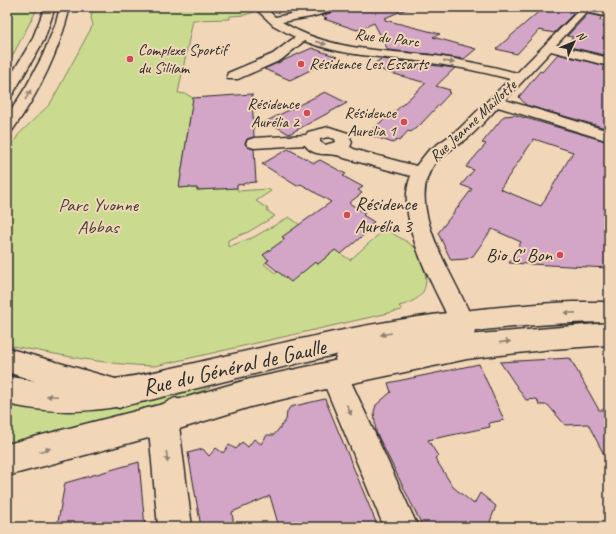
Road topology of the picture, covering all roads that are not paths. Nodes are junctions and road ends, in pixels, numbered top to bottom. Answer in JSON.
{"nodes":[{"id":1,"x":43,"y":7,"type":"edge"},
{"id":2,"x":50,"y":7,"type":"edge"},
{"id":3,"x":65,"y":7,"type":"edge"},
{"id":4,"x":72,"y":7,"type":"edge"},
{"id":5,"x":259,"y":7,"type":"edge"},
{"id":6,"x":336,"y":7,"type":"edge"},
{"id":7,"x":586,"y":8,"type":"edge"},
{"id":8,"x":609,"y":14,"type":"edge"},
{"id":9,"x":273,"y":20,"type":"junction"},
{"id":10,"x":44,"y":25,"type":"junction"},
{"id":11,"x":302,"y":37,"type":"junction"},
{"id":12,"x":55,"y":40,"type":"junction"},
{"id":13,"x":549,"y":47,"type":"junction"},
{"id":14,"x":609,"y":62,"type":"edge"},
{"id":15,"x":232,"y":76,"type":"dead end"},
{"id":16,"x":520,"y":78,"type":"junction"},
{"id":17,"x":7,"y":92,"type":"edge"},
{"id":18,"x":496,"y":102,"type":"junction"},
{"id":19,"x":7,"y":128,"type":"edge"},
{"id":20,"x":609,"y":136,"type":"edge"},
{"id":21,"x":254,"y":143,"type":"dead end"},
{"id":22,"x":420,"y":173,"type":"junction"},
{"id":23,"x":609,"y":312,"type":"edge"},
{"id":24,"x":461,"y":322,"type":"junction"},
{"id":25,"x":609,"y":334,"type":"edge"},
{"id":26,"x":7,"y":360,"type":"edge"},
{"id":27,"x":334,"y":374,"type":"junction"},
{"id":28,"x":7,"y":390,"type":"edge"},
{"id":29,"x":118,"y":394,"type":"junction"},
{"id":30,"x":163,"y":419,"type":"junction"},
{"id":31,"x":7,"y":460,"type":"edge"},
{"id":32,"x":175,"y":527,"type":"edge"},
{"id":33,"x":401,"y":527,"type":"edge"}],
"edges":[{"from":1,"to":10,"type":"main road"},
{"from":2,"to":10,"type":"main road"},
{"from":3,"to":12,"type":"main road"},
{"from":4,"to":12,"type":"main road"},
{"from":5,"to":9,"type":"main road","name":"Rue du Parc"},
{"from":6,"to":9,"type":"main road"},
{"from":7,"to":8,"type":"main road"},
{"from":7,"to":13,"type":"main road","name":"Rue Jeanne Maillotte"},
{"from":9,"to":11,"type":"main road","name":"Rue du Parc"},
{"from":10,"to":17,"type":"main road"},
{"from":11,"to":15,"type":"main road"},
{"from":11,"to":16,"type":"main road","name":"Rue du Parc","one_way":true},
{"from":19,"to":12,"type":"main road","one_way":true},
{"from":13,"to":14,"type":"main road"},
{"from":13,"to":16,"type":"main road","name":"Rue Jeanne Maillotte"},
{"from":16,"to":18,"type":"main road","name":"Rue Jeanne Maillotte"},
{"from":18,"to":20,"type":"main road"},
{"from":18,"to":22,"type":"main road","name":"Rue Jeanne Maillotte"},
{"from":21,"to":22,"type":"main road"},
{"from":22,"to":24,"type":"main road","name":"Rue Jeanne Maillotte"},
{"from":23,"to":24,"type":"main road","name":"Rue du Général de Gaulle","one_way":true},
{"from":24,"to":29,"type":"main road","name":"Rue du Général de Gaulle","one_way":true},
{"from":24,"to":30,"type":"main road","name":"Rue du Général de Gaulle"},
{"from":27,"to":25,"type":"main road","name":"Rue du Général de Gaulle","one_way":true},
{"from":26,"to":29,"type":"main road"},
{"from":27,"to":30,"type":"main road","name":"Rue du Général de Gaulle"},
{"from":27,"to":33,"type":"main road","one_way":true},
{"from":29,"to":28,"type":"main road","name":"Rue du Général de Gaulle","one_way":true},
{"from":31,"to":30,"type":"main road","name":"Rue du Général de Gaulle","one_way":true},
{"from":30,"to":32,"type":"main road","one_way":true}]}
